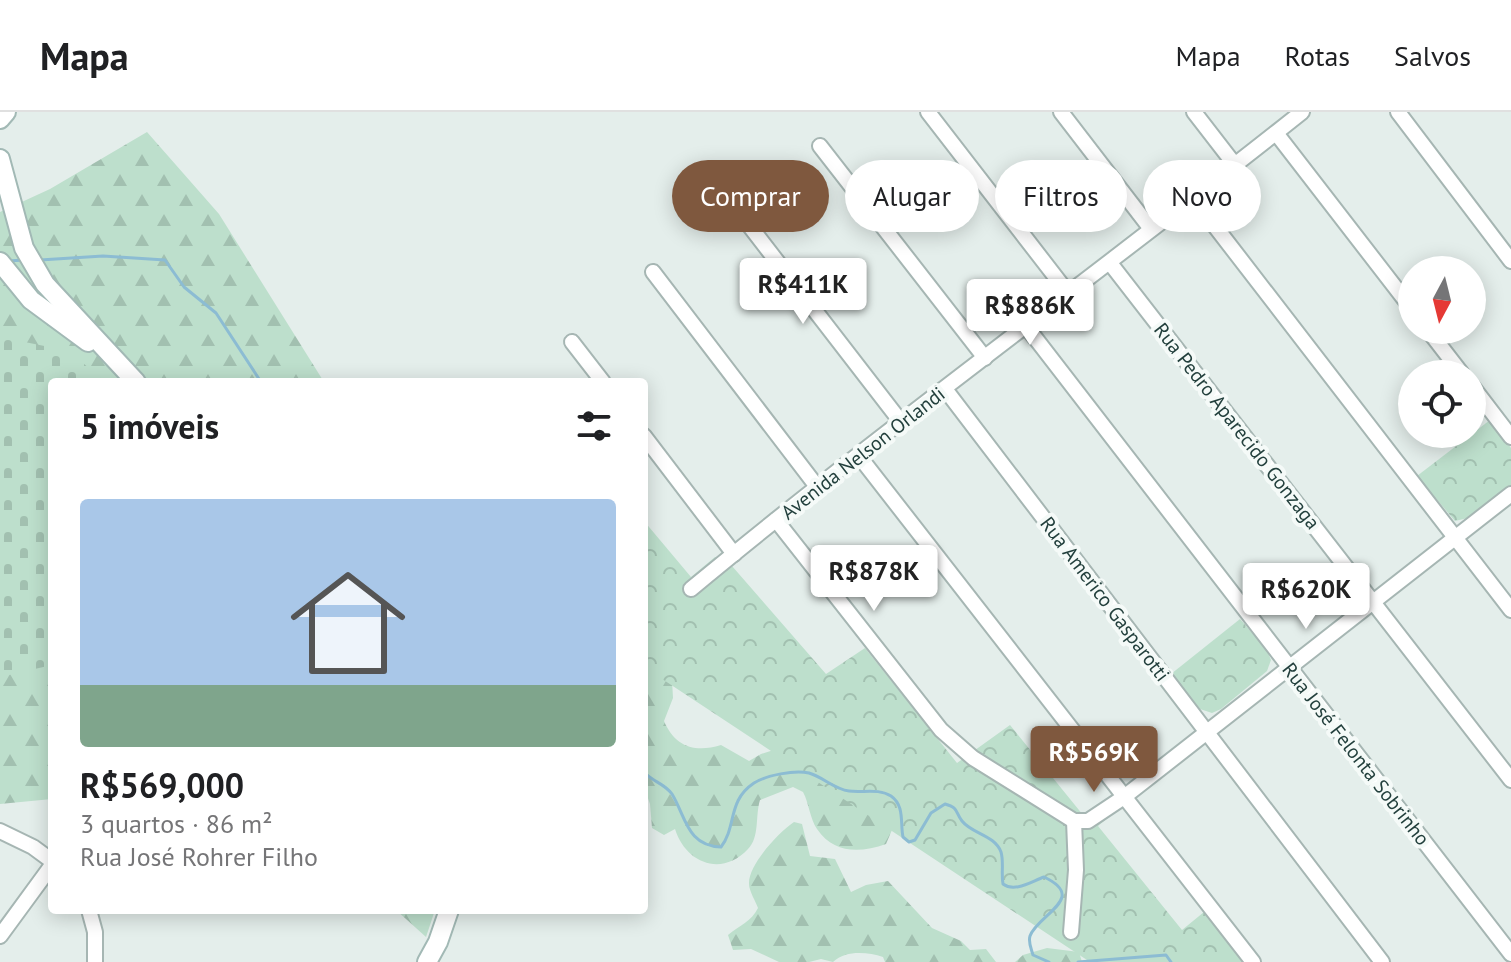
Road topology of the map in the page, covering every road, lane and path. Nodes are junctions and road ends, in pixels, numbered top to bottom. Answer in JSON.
{"nodes":[{"id":1,"x":6,"y":112,"type":"edge"},
{"id":2,"x":928,"y":112,"type":"edge"},
{"id":3,"x":1061,"y":112,"type":"edge"},
{"id":4,"x":1194,"y":112,"type":"edge"},
{"id":5,"x":1302,"y":112,"type":"edge"},
{"id":6,"x":1398,"y":112,"type":"edge"},
{"id":7,"x":0,"y":119,"type":"edge"},
{"id":8,"x":1276,"y":133,"type":"junction"},
{"id":9,"x":820,"y":146,"type":"dead end"},
{"id":10,"x":0,"y":159,"type":"edge"},
{"id":11,"x":1231,"y":160,"type":"edge"},
{"id":12,"x":1241,"y":160,"type":"edge"},
{"id":13,"x":1143,"y":219,"type":"edge"},
{"id":14,"x":754,"y":232,"type":"edge"},
{"id":15,"x":1147,"y":232,"type":"edge"},
{"id":16,"x":1219,"y":232,"type":"edge"},
{"id":17,"x":1511,"y":261,"type":"edge"},
{"id":18,"x":1110,"y":263,"type":"junction"},
{"id":19,"x":2,"y":265,"type":"edge"},
{"id":20,"x":653,"y":272,"type":"dead end"},
{"id":21,"x":1398,"y":291,"type":"edge"},
{"id":22,"x":1068,"y":293,"type":"junction"},
{"id":23,"x":1026,"y":326,"type":"junction"},
{"id":24,"x":572,"y":342,"type":"dead end"},
{"id":25,"x":1439,"y":344,"type":"edge"},
{"id":26,"x":107,"y":354,"type":"junction"},
{"id":27,"x":985,"y":358,"type":"junction"},
{"id":28,"x":1451,"y":360,"type":"edge"},
{"id":29,"x":132,"y":378,"type":"edge"},
{"id":30,"x":600,"y":378,"type":"edge"},
{"id":31,"x":945,"y":389,"type":"junction"},
{"id":32,"x":1486,"y":404,"type":"edge"},
{"id":33,"x":901,"y":422,"type":"junction"},
{"id":34,"x":1511,"y":437,"type":"edge"},
{"id":35,"x":648,"y":441,"type":"edge"},
{"id":36,"x":859,"y":456,"type":"junction"},
{"id":37,"x":818,"y":488,"type":"junction"},
{"id":38,"x":1511,"y":494,"type":"edge"},
{"id":39,"x":776,"y":520,"type":"junction"},
{"id":40,"x":1454,"y":538,"type":"junction"},
{"id":41,"x":734,"y":554,"type":"junction"},
{"id":42,"x":691,"y":589,"type":"dead end"},
{"id":43,"x":1374,"y":602,"type":"junction"},
{"id":44,"x":1511,"y":610,"type":"edge"},
{"id":45,"x":1290,"y":668,"type":"junction"},
{"id":46,"x":1206,"y":732,"type":"junction"},
{"id":47,"x":1511,"y":780,"type":"edge"},
{"id":48,"x":1124,"y":797,"type":"junction"},
{"id":49,"x":1074,"y":821,"type":"junction"},
{"id":50,"x":0,"y":831,"type":"edge"},
{"id":51,"x":48,"y":860,"type":"edge"},
{"id":52,"x":48,"y":869,"type":"edge"},
{"id":53,"x":90,"y":914,"type":"edge"},
{"id":54,"x":448,"y":914,"type":"edge"},
{"id":55,"x":1071,"y":932,"type":"dead end"},
{"id":56,"x":0,"y":936,"type":"edge"},
{"id":57,"x":1510,"y":958,"type":"edge"},
{"id":58,"x":95,"y":962,"type":"edge"},
{"id":59,"x":427,"y":962,"type":"edge"},
{"id":60,"x":1253,"y":962,"type":"edge"},
{"id":61,"x":1382,"y":962,"type":"edge"}],
"edges":[{"from":1,"to":7,"type":"main road"},
{"from":2,"to":22,"type":"street"},
{"from":3,"to":13,"type":"street"},
{"from":4,"to":11,"type":"street"},
{"from":5,"to":8,"type":"street","name":"Avenida Nelson Orlandi"},
{"from":6,"to":17,"type":"street"},
{"from":8,"to":12,"type":"street","name":"Avenida Nelson Orlandi"},
{"from":8,"to":21,"type":"street"},
{"from":9,"to":27,"type":"street"},
{"from":10,"to":26,"type":"main road"},
{"from":14,"to":33,"type":"street"},
{"from":15,"to":18,"type":"street","name":"Avenida Nelson Orlandi"},
{"from":16,"to":40,"type":"street"},
{"from":18,"to":22,"type":"street","name":"Avenida Nelson Orlandi"},
{"from":18,"to":43,"type":"street","name":"Rua Pedro Aparecido Gonzaga"},
{"from":19,"to":26,"type":"main road"},
{"from":20,"to":37,"type":"street"},
{"from":22,"to":23,"type":"street","name":"Avenida Nelson Orlandi"},
{"from":23,"to":27,"type":"street","name":"Avenida Nelson Orlandi"},
{"from":23,"to":45,"type":"street","name":"Rua José Felonta Sobrinho"},
{"from":24,"to":30,"type":"street"},
{"from":25,"to":28,"type":"street"},
{"from":26,"to":29,"type":"main road"},
{"from":27,"to":31,"type":"street","name":"Avenida Nelson Orlandi"},
{"from":31,"to":33,"type":"street","name":"Avenida Nelson Orlandi"},
{"from":31,"to":46,"type":"street","name":"Rua Americo Gasparotti"},
{"from":32,"to":34,"type":"street"},
{"from":33,"to":36,"type":"street","name":"Avenida Nelson Orlandi"},
{"from":35,"to":41,"type":"street"},
{"from":36,"to":37,"type":"street","name":"Avenida Nelson Orlandi"},
{"from":36,"to":48,"type":"street"},
{"from":37,"to":39,"type":"street","name":"Avenida Nelson Orlandi"},
{"from":38,"to":40,"type":"street"},
{"from":39,"to":41,"type":"street","name":"Avenida Nelson Orlandi"},
{"from":39,"to":49,"type":"street"},
{"from":40,"to":43,"type":"street"},
{"from":40,"to":44,"type":"street"},
{"from":41,"to":42,"type":"street","name":"Avenida Nelson Orlandi"},
{"from":43,"to":45,"type":"street"},
{"from":43,"to":47,"type":"street","name":"Rua Pedro Aparecido Gonzaga"},
{"from":45,"to":46,"type":"street"},
{"from":45,"to":57,"type":"street","name":"Rua José Felonta Sobrinho"},
{"from":46,"to":48,"type":"street"},
{"from":46,"to":61,"type":"street","name":"Rua Americo Gasparotti"},
{"from":48,"to":49,"type":"street"},
{"from":48,"to":60,"type":"street"},
{"from":49,"to":55,"type":"street"},
{"from":50,"to":51,"type":"street"},
{"from":52,"to":56,"type":"street"},
{"from":53,"to":58,"type":"street"},
{"from":54,"to":59,"type":"main road"}]}
